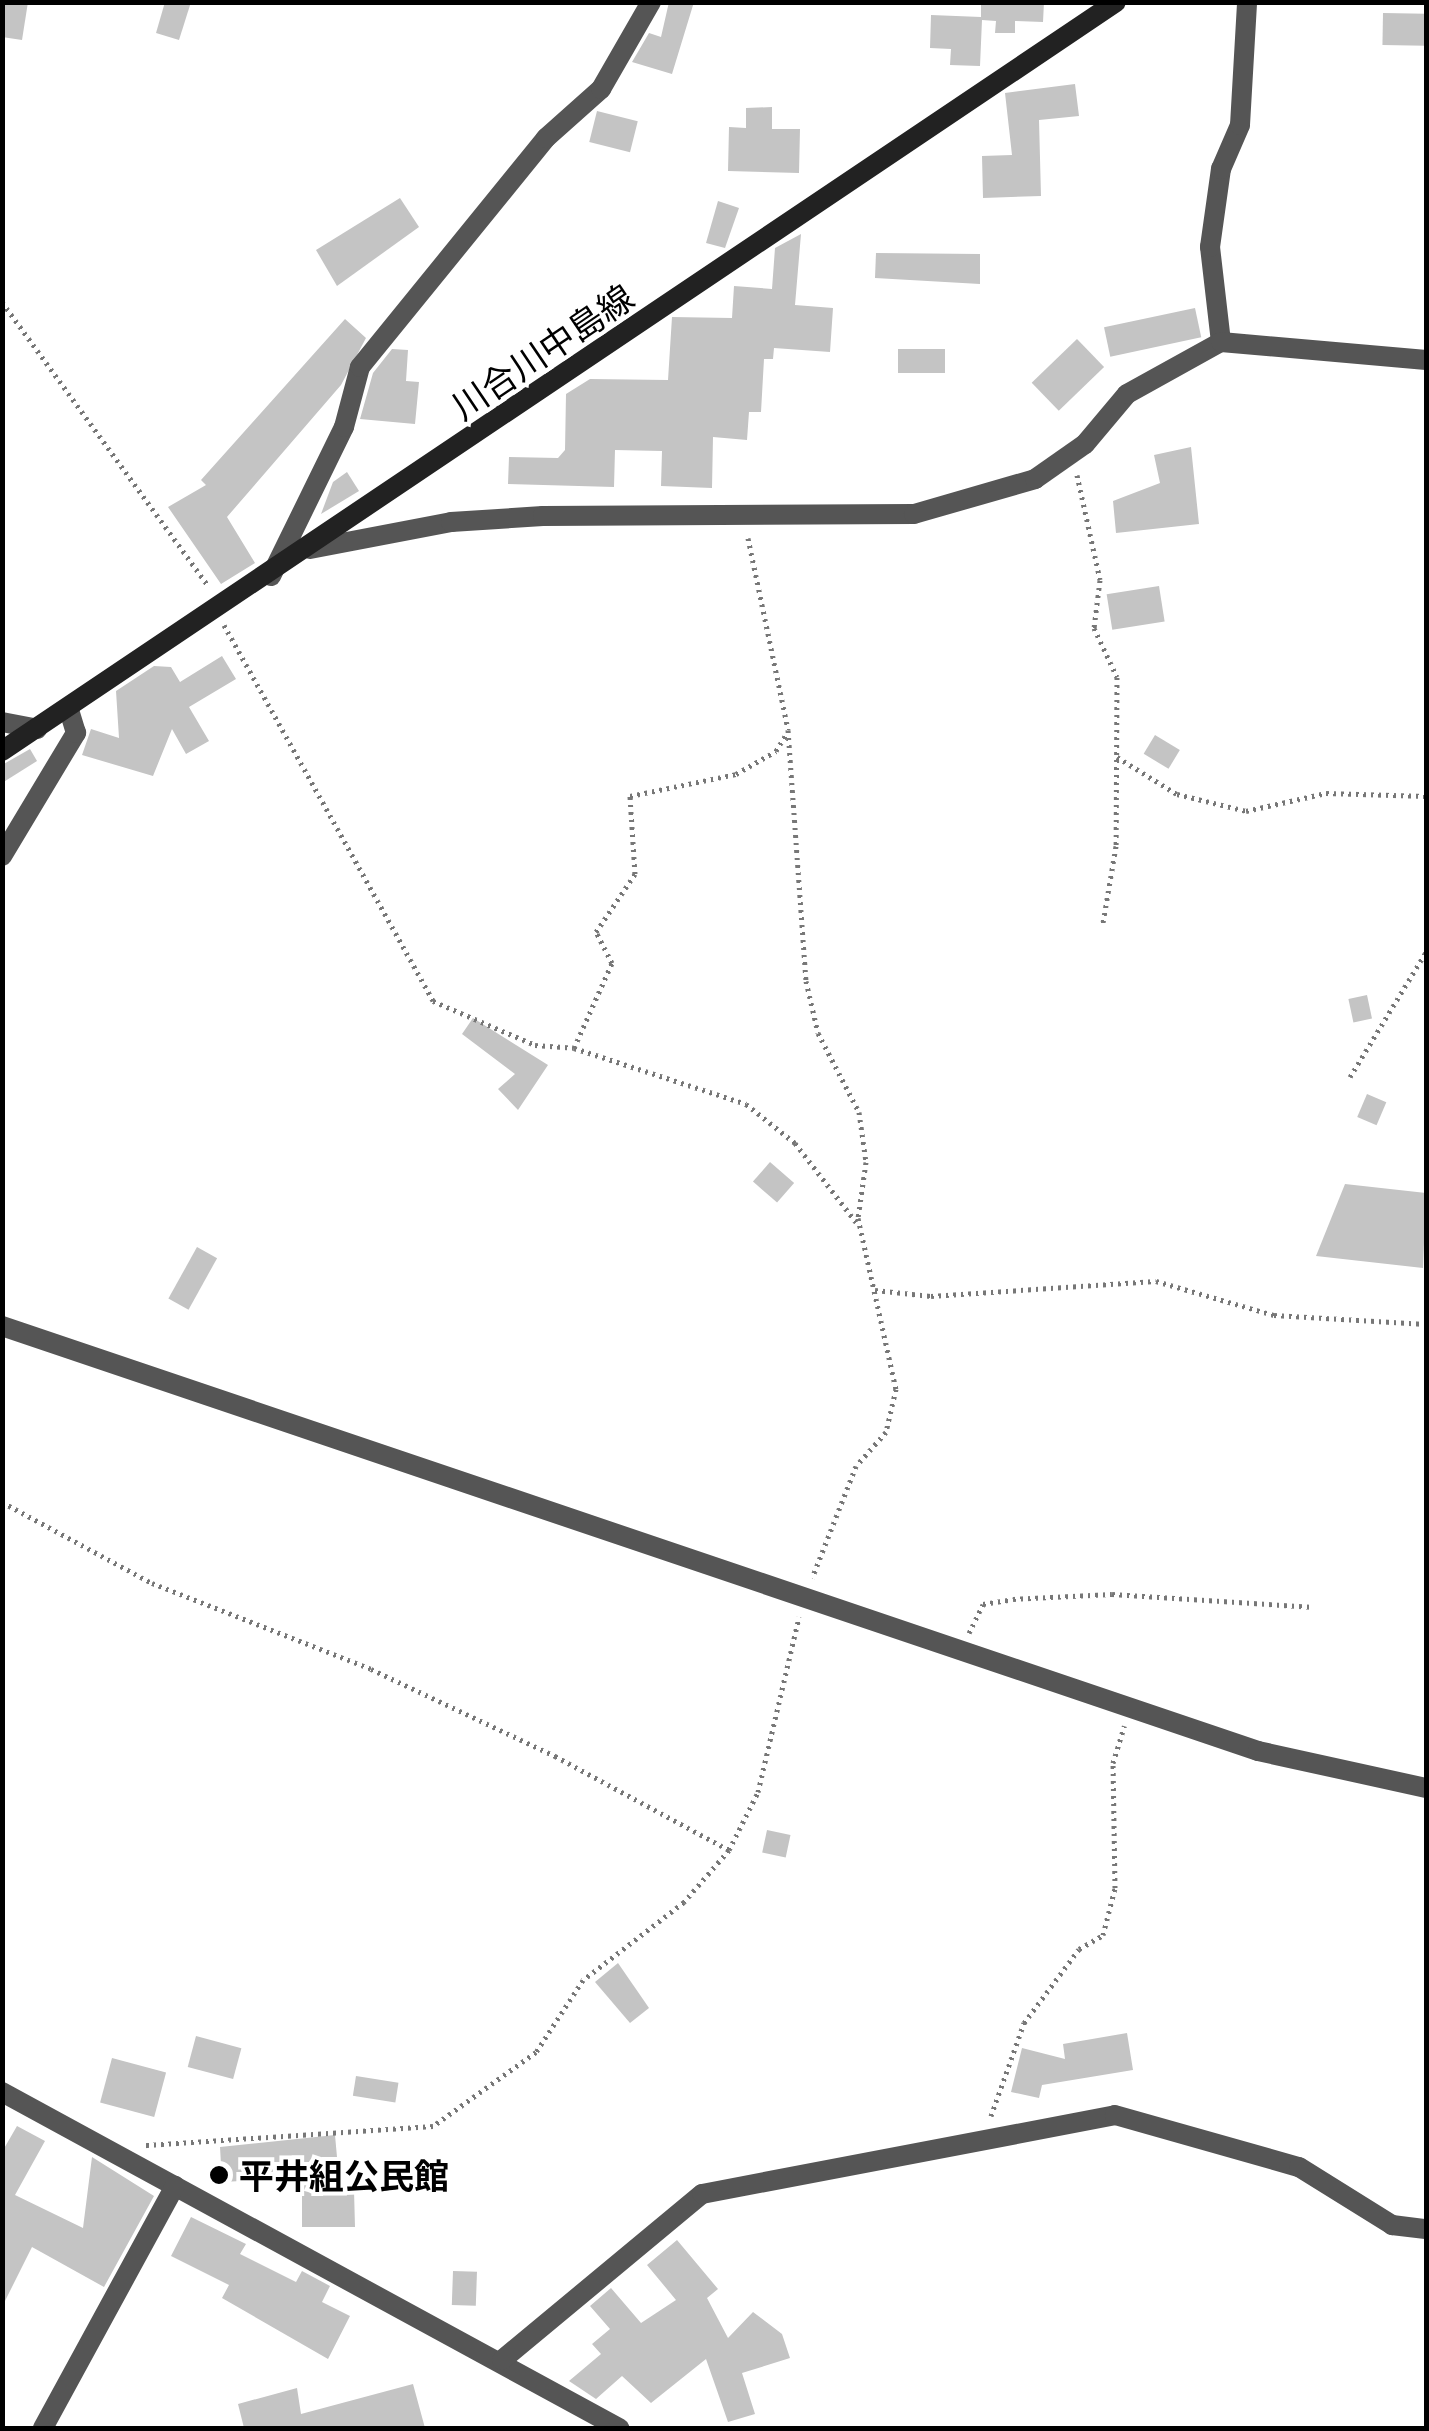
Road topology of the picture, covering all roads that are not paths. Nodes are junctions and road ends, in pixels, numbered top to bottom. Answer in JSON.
{"nodes":[{"id":1,"x":652,"y":2,"type":"edge"},
{"id":2,"x":1116,"y":2,"type":"edge"},
{"id":3,"x":1246,"y":2,"type":"edge"},
{"id":4,"x":1221,"y":342,"type":"junction"},
{"id":5,"x":1426,"y":360,"type":"edge"},
{"id":6,"x":310,"y":549,"type":"junction"},
{"id":7,"x":270,"y":577,"type":"junction"},
{"id":8,"x":69,"y":710,"type":"junction"},
{"id":9,"x":2,"y":722,"type":"edge"},
{"id":10,"x":37,"y":729,"type":"junction"},
{"id":11,"x":2,"y":751,"type":"edge"},
{"id":12,"x":2,"y":856,"type":"edge"},
{"id":13,"x":2,"y":1326,"type":"edge"},
{"id":14,"x":1426,"y":1788,"type":"edge"},
{"id":15,"x":2,"y":2092,"type":"edge"},
{"id":16,"x":175,"y":2186,"type":"junction"},
{"id":17,"x":1426,"y":2228,"type":"edge"},
{"id":18,"x":502,"y":2360,"type":"junction"},
{"id":19,"x":43,"y":2428,"type":"edge"},
{"id":20,"x":619,"y":2428,"type":"edge"}],
"edges":[{"from":1,"to":7,"type":"street"},
{"from":2,"to":6,"type":"main road","name":"川合川中島線"},
{"from":3,"to":4,"type":"street"},
{"from":4,"to":5,"type":"street"},
{"from":4,"to":6,"type":"street"},
{"from":6,"to":7,"type":"main road","name":"川合川中島線"},
{"from":7,"to":8,"type":"main road","name":"川合川中島線"},
{"from":8,"to":10,"type":"main road","name":"川合川中島線"},
{"from":8,"to":12,"type":"street"},
{"from":9,"to":10,"type":"street"},
{"from":10,"to":11,"type":"main road","name":"川合川中島線"},
{"from":13,"to":14,"type":"street"},
{"from":15,"to":16,"type":"street"},
{"from":16,"to":18,"type":"street"},
{"from":16,"to":19,"type":"street"},
{"from":17,"to":18,"type":"street"},
{"from":18,"to":20,"type":"street"}]}
